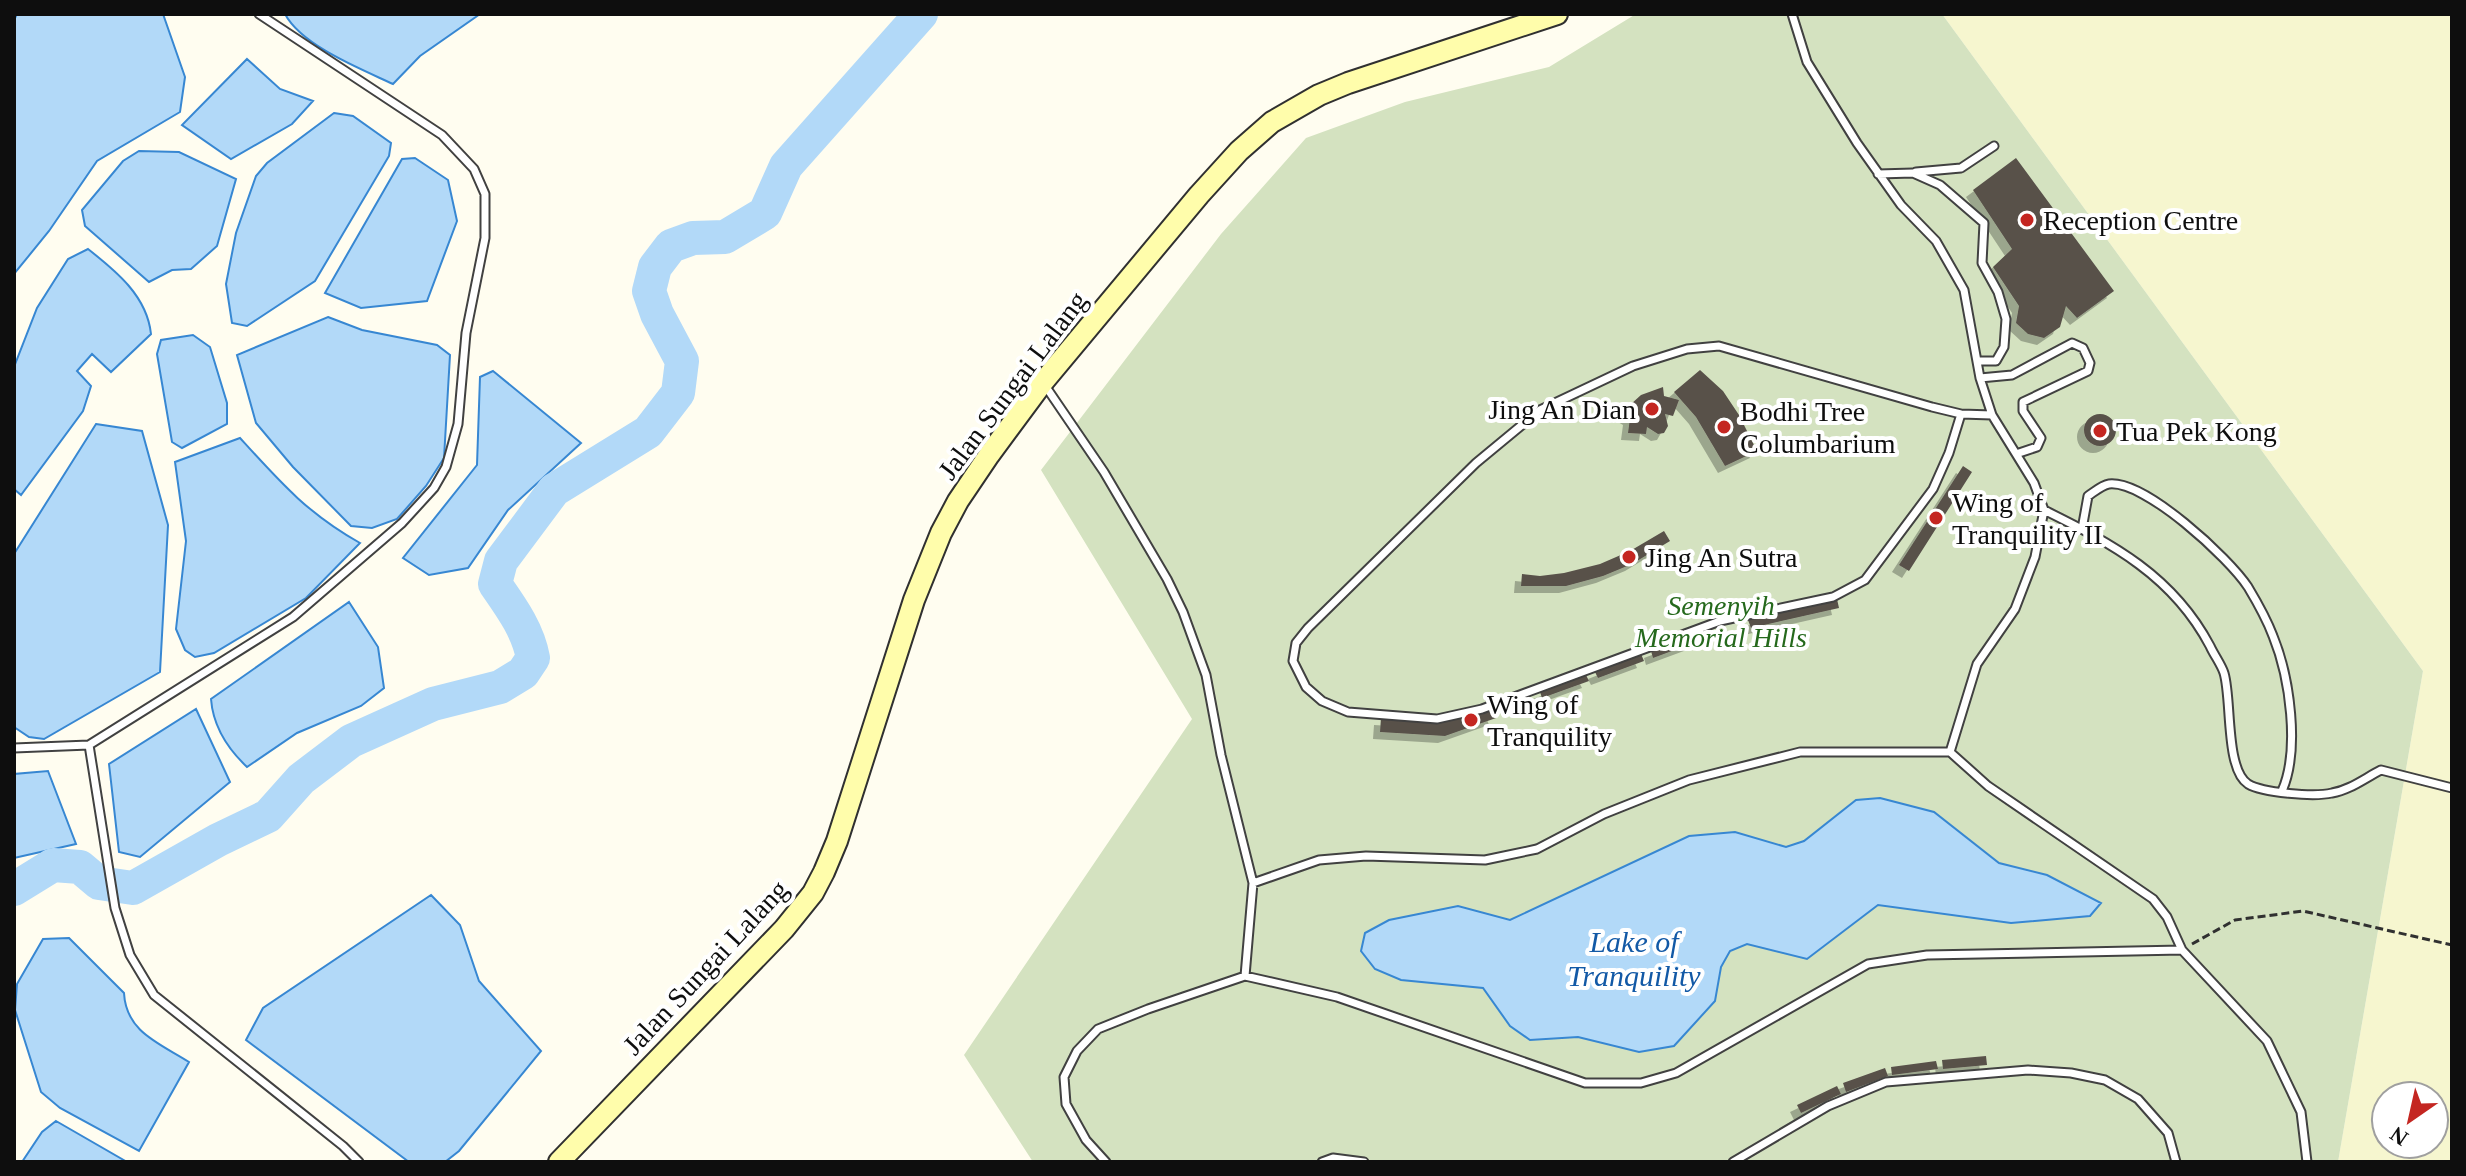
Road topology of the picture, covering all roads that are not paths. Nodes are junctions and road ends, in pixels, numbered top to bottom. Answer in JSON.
{"nodes":[{"id":1,"x":259,"y":14,"type":"edge"},
{"id":2,"x":1557,"y":14,"type":"edge"},
{"id":3,"x":1792,"y":14,"type":"edge"},
{"id":4,"x":1994,"y":146,"type":"dead end"},
{"id":5,"x":1913,"y":173,"type":"junction"},
{"id":6,"x":1878,"y":174,"type":"junction"},
{"id":7,"x":1977,"y":361,"type":"junction"},
{"id":8,"x":1980,"y":378,"type":"junction"},
{"id":9,"x":1043,"y":382,"type":"junction"},
{"id":10,"x":1961,"y":414,"type":"junction"},
{"id":11,"x":1992,"y":415,"type":"junction"},
{"id":12,"x":2016,"y":454,"type":"junction"},
{"id":13,"x":2044,"y":510,"type":"junction"},
{"id":14,"x":2082,"y":529,"type":"junction"},
{"id":15,"x":89,"y":745,"type":"junction"},
{"id":16,"x":14,"y":748,"type":"edge"},
{"id":17,"x":1950,"y":752,"type":"junction"},
{"id":18,"x":2452,"y":788,"type":"edge"},
{"id":19,"x":2282,"y":791,"type":"junction"},
{"id":20,"x":1253,"y":883,"type":"junction"},
{"id":21,"x":2182,"y":950,"type":"junction"},
{"id":22,"x":1245,"y":976,"type":"junction"},
{"id":23,"x":359,"y":1162,"type":"edge"},
{"id":24,"x":559,"y":1162,"type":"edge"},
{"id":25,"x":1106,"y":1162,"type":"edge"},
{"id":26,"x":1322,"y":1162,"type":"edge"},
{"id":27,"x":1364,"y":1162,"type":"edge"},
{"id":28,"x":1733,"y":1162,"type":"edge"},
{"id":29,"x":2176,"y":1162,"type":"edge"},
{"id":30,"x":2307,"y":1162,"type":"edge"}],
"edges":[{"from":1,"to":15,"type":"lane"},
{"from":2,"to":9,"type":"street","name":"Jalan Sungai Lalang"},
{"from":3,"to":6,"type":"lane"},
{"from":4,"to":5,"type":"lane"},
{"from":5,"to":6,"type":"lane"},
{"from":5,"to":7,"type":"lane"},
{"from":6,"to":7,"type":"lane"},
{"from":7,"to":8,"type":"lane"},
{"from":8,"to":11,"type":"lane"},
{"from":8,"to":12,"type":"lane"},
{"from":9,"to":20,"type":"lane"},
{"from":9,"to":24,"type":"street","name":"Jalan Sungai Lalang"},
{"from":10,"to":10,"type":"lane"},
{"from":10,"to":11,"type":"lane"},
{"from":11,"to":12,"type":"lane"},
{"from":12,"to":13,"type":"lane"},
{"from":13,"to":14,"type":"lane"},
{"from":13,"to":17,"type":"lane"},
{"from":14,"to":19,"type":"lane"},
{"from":14,"to":19,"type":"lane"},
{"from":15,"to":16,"type":"lane"},
{"from":15,"to":23,"type":"lane"},
{"from":17,"to":20,"type":"lane"},
{"from":17,"to":21,"type":"lane"},
{"from":18,"to":19,"type":"lane"},
{"from":20,"to":22,"type":"lane"},
{"from":21,"to":22,"type":"lane"},
{"from":21,"to":30,"type":"lane"},
{"from":22,"to":25,"type":"lane"},
{"from":26,"to":27,"type":"lane"},
{"from":28,"to":29,"type":"lane"}]}
